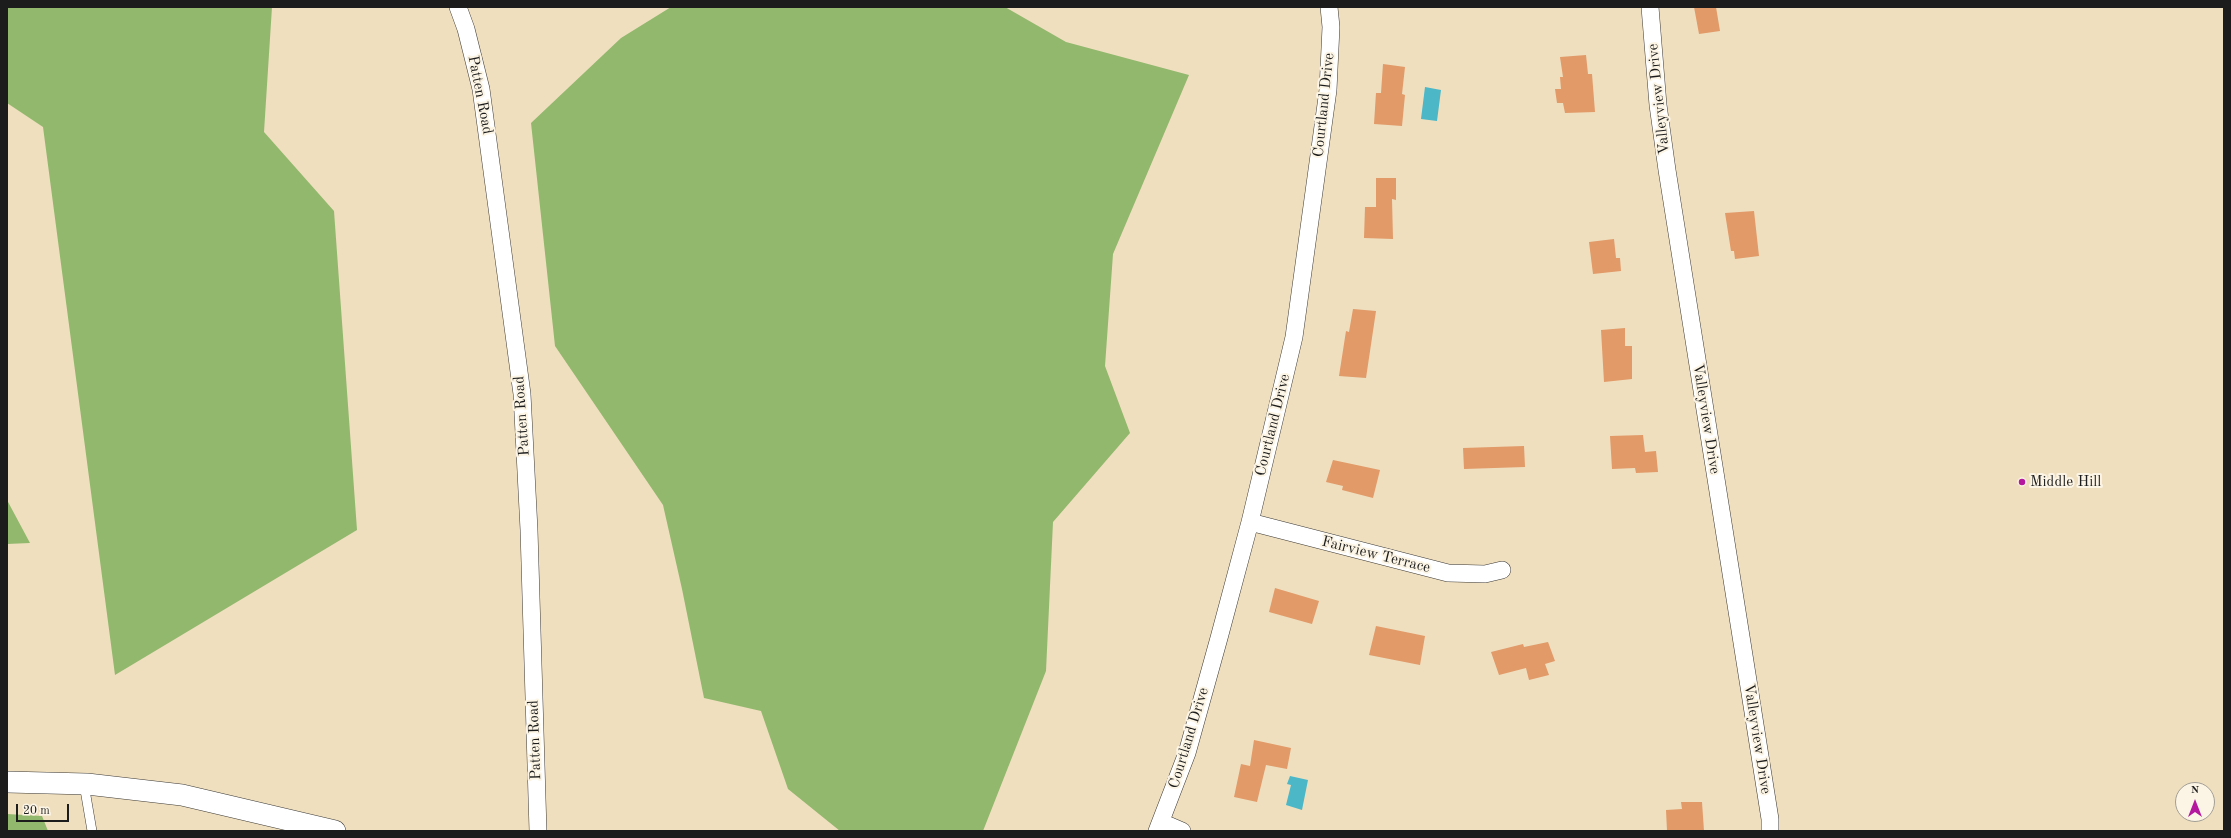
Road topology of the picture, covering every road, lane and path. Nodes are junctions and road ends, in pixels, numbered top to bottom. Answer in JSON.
{"nodes":[{"id":1,"x":458,"y":7,"type":"edge"},
{"id":2,"x":1329,"y":7,"type":"edge"},
{"id":3,"x":1650,"y":7,"type":"edge"},
{"id":4,"x":1250,"y":522,"type":"junction"},
{"id":5,"x":1502,"y":570,"type":"dead end"},
{"id":6,"x":7,"y":782,"type":"edge"},
{"id":7,"x":84,"y":784,"type":"junction"},
{"id":8,"x":1159,"y":827,"type":"edge"},
{"id":9,"x":92,"y":831,"type":"edge"},
{"id":10,"x":335,"y":831,"type":"edge"},
{"id":11,"x":538,"y":831,"type":"edge"},
{"id":12,"x":1182,"y":831,"type":"edge"},
{"id":13,"x":1770,"y":831,"type":"edge"}],
"edges":[{"from":1,"to":11,"type":"street","name":"Patten Road"},
{"from":2,"to":4,"type":"street","name":"Courtland Drive"},
{"from":3,"to":13,"type":"street","name":"Valleyview Drive"},
{"from":4,"to":5,"type":"street","name":"Fairview Terrace"},
{"from":4,"to":8,"type":"street","name":"Courtland Drive"},
{"from":6,"to":7,"type":"street"},
{"from":7,"to":9,"type":"lane"},
{"from":7,"to":10,"type":"street"},
{"from":8,"to":12,"type":"street"}]}
